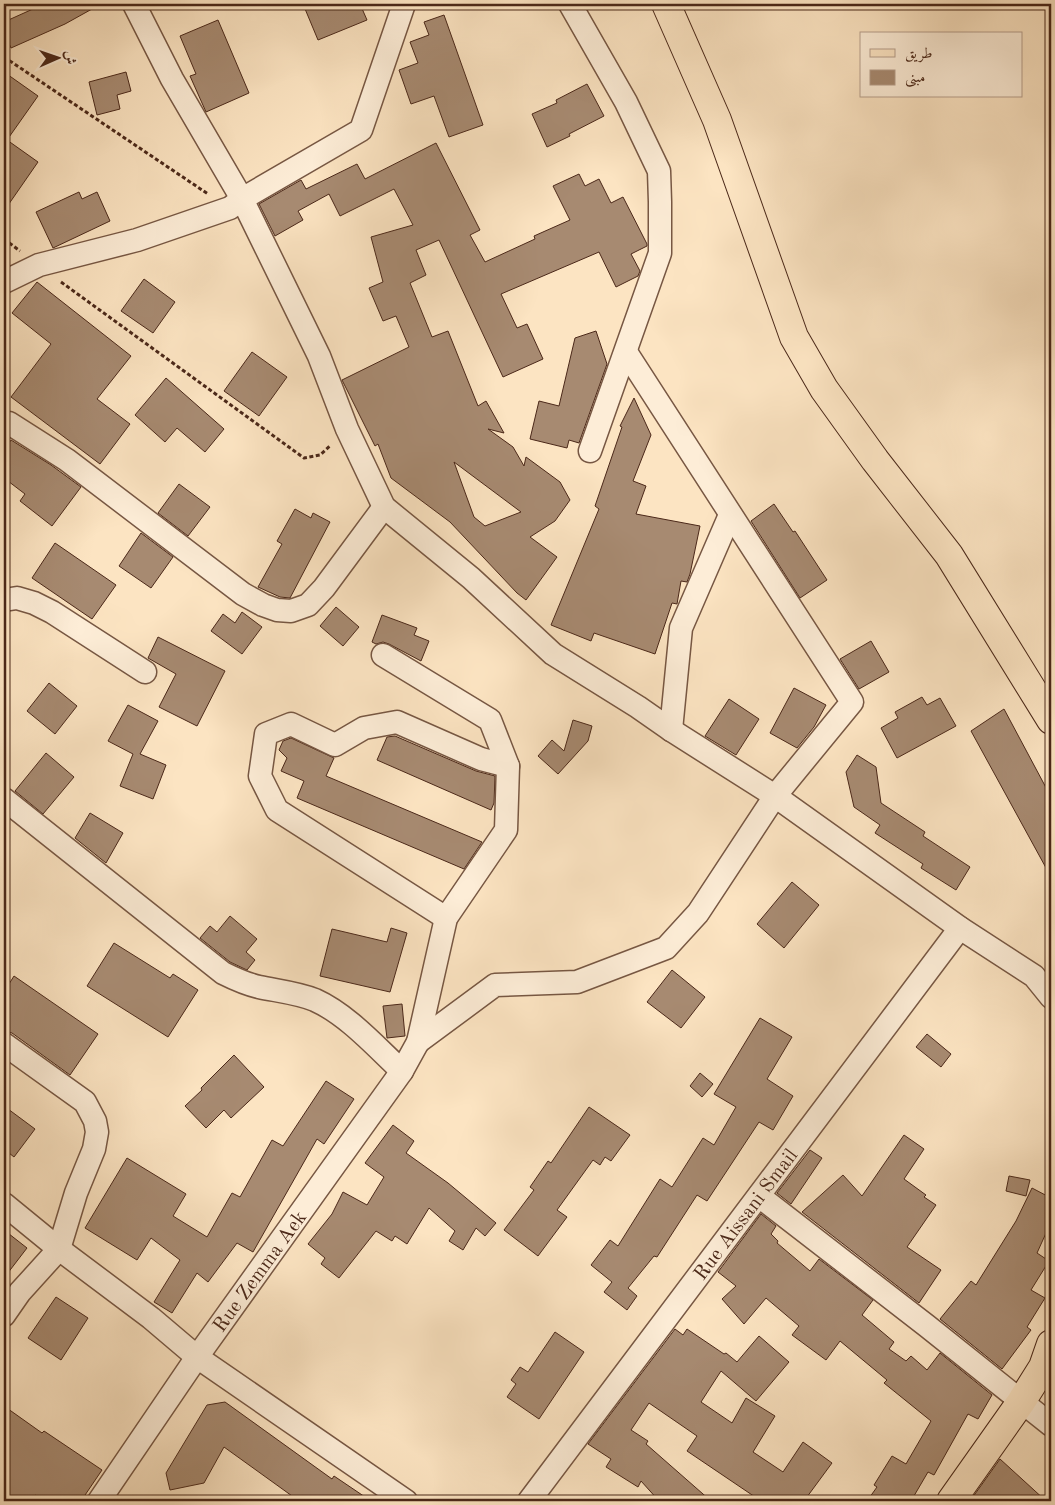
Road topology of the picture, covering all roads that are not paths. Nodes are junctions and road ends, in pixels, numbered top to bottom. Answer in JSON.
{"nodes":[{"id":1,"x":134,"y":4,"type":"edge"},
{"id":2,"x":404,"y":4,"type":"edge"},
{"id":3,"x":570,"y":4,"type":"edge"},
{"id":4,"x":666,"y":4,"type":"edge"},
{"id":5,"x":236,"y":204,"type":"junction"},
{"id":6,"x":4,"y":282,"type":"edge"},
{"id":7,"x":626,"y":352,"type":"junction"},
{"id":8,"x":6,"y":423,"type":"edge"},
{"id":9,"x":590,"y":451,"type":"dead end"},
{"id":10,"x":384,"y":506,"type":"junction"},
{"id":11,"x":730,"y":515,"type":"junction"},
{"id":12,"x":4,"y":580,"type":"edge"},
{"id":13,"x":10,"y":599,"type":"edge"},
{"id":14,"x":383,"y":655,"type":"dead end"},
{"id":15,"x":145,"y":672,"type":"dead end"},
{"id":16,"x":1051,"y":720,"type":"edge"},
{"id":17,"x":671,"y":730,"type":"junction"},
{"id":18,"x":508,"y":766,"type":"junction"},
{"id":19,"x":775,"y":796,"type":"junction"},
{"id":20,"x":4,"y":799,"type":"edge"},
{"id":21,"x":446,"y":918,"type":"junction"},
{"id":22,"x":960,"y":928,"type":"junction"},
{"id":23,"x":1051,"y":996,"type":"edge"},
{"id":24,"x":418,"y":1042,"type":"junction"},
{"id":25,"x":4,"y":1044,"type":"edge"},
{"id":26,"x":402,"y":1071,"type":"junction"},
{"id":27,"x":758,"y":1196,"type":"junction"},
{"id":28,"x":4,"y":1204,"type":"edge"},
{"id":29,"x":59,"y":1249,"type":"junction"},
{"id":30,"x":4,"y":1315,"type":"edge"},
{"id":31,"x":1051,"y":1344,"type":"edge"},
{"id":32,"x":197,"y":1357,"type":"junction"},
{"id":33,"x":1021,"y":1402,"type":"junction"},
{"id":34,"x":1051,"y":1425,"type":"edge"},
{"id":35,"x":99,"y":1501,"type":"edge"},
{"id":36,"x":406,"y":1501,"type":"edge"},
{"id":37,"x":529,"y":1501,"type":"edge"},
{"id":38,"x":951,"y":1501,"type":"edge"}],
"edges":[{"from":1,"to":5,"type":"street"},
{"from":2,"to":5,"type":"street"},
{"from":3,"to":7,"type":"street"},
{"from":4,"to":16,"type":"main road"},
{"from":5,"to":6,"type":"street"},
{"from":5,"to":10,"type":"street"},
{"from":7,"to":9,"type":"street"},
{"from":7,"to":11,"type":"street"},
{"from":8,"to":10,"type":"street"},
{"from":10,"to":17,"type":"street"},
{"from":11,"to":17,"type":"street"},
{"from":11,"to":19,"type":"street"},
{"from":12,"to":13,"type":"street"},
{"from":13,"to":15,"type":"street"},
{"from":14,"to":18,"type":"street"},
{"from":17,"to":19,"type":"street"},
{"from":18,"to":21,"type":"street"},
{"from":18,"to":21,"type":"street"},
{"from":19,"to":22,"type":"street"},
{"from":19,"to":24,"type":"street"},
{"from":20,"to":26,"type":"street"},
{"from":21,"to":24,"type":"street"},
{"from":22,"to":23,"type":"street"},
{"from":22,"to":27,"type":"street","name":"Rue Aissani Smail"},
{"from":24,"to":26,"type":"street","name":"Rue Zemma Aek"},
{"from":25,"to":29,"type":"street"},
{"from":26,"to":32,"type":"street","name":"Rue Zemma Aek"},
{"from":27,"to":33,"type":"street"},
{"from":27,"to":37,"type":"street","name":"Rue Aissani Smail"},
{"from":28,"to":29,"type":"street"},
{"from":29,"to":30,"type":"street"},
{"from":29,"to":32,"type":"street"},
{"from":31,"to":33,"type":"main road"},
{"from":32,"to":35,"type":"street","name":"Rue Zemma Aek"},
{"from":32,"to":36,"type":"street"},
{"from":33,"to":34,"type":"street"},
{"from":33,"to":38,"type":"main road"}]}
